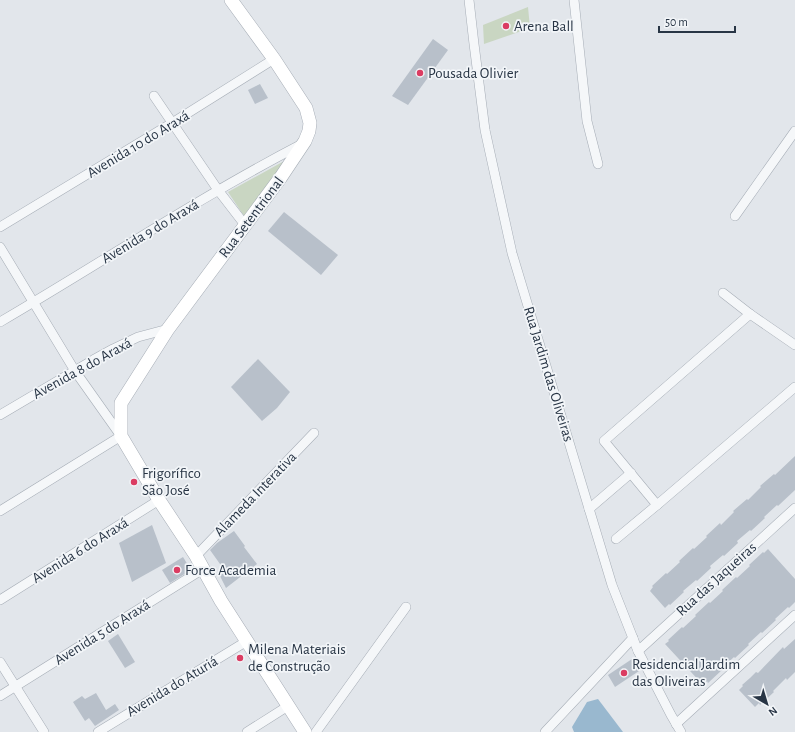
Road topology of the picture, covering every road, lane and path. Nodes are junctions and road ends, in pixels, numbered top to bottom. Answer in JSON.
{"nodes":[{"id":1,"x":231,"y":0,"type":"edge"},
{"id":2,"x":469,"y":0,"type":"edge"},
{"id":3,"x":574,"y":0,"type":"edge"},
{"id":4,"x":274,"y":59,"type":"junction"},
{"id":5,"x":154,"y":96,"type":"dead end"},
{"id":6,"x":172,"y":123,"type":"junction"},
{"id":7,"x":795,"y":131,"type":"edge"},
{"id":8,"x":303,"y":144,"type":"junction"},
{"id":9,"x":598,"y":164,"type":"dead end"},
{"id":10,"x":218,"y":190,"type":"junction"},
{"id":11,"x":735,"y":216,"type":"dead end"},
{"id":12,"x":245,"y":225,"type":"junction"},
{"id":13,"x":0,"y":227,"type":"edge"},
{"id":14,"x":0,"y":247,"type":"edge"},
{"id":15,"x":723,"y":293,"type":"dead end"},
{"id":16,"x":34,"y":302,"type":"junction"},
{"id":17,"x":750,"y":314,"type":"junction"},
{"id":18,"x":0,"y":322,"type":"edge"},
{"id":19,"x":168,"y":329,"type":"junction"},
{"id":20,"x":795,"y":345,"type":"edge"},
{"id":21,"x":75,"y":371,"type":"junction"},
{"id":22,"x":795,"y":387,"type":"edge"},
{"id":23,"x":0,"y":415,"type":"edge"},
{"id":24,"x":314,"y":433,"type":"dead end"},
{"id":25,"x":121,"y":436,"type":"junction"},
{"id":26,"x":630,"y":473,"type":"junction"},
{"id":27,"x":160,"y":500,"type":"junction"},
{"id":28,"x":657,"y":505,"type":"junction"},
{"id":29,"x":795,"y":508,"type":"edge"},
{"id":30,"x":589,"y":509,"type":"junction"},
{"id":31,"x":0,"y":511,"type":"edge"},
{"id":32,"x":616,"y":539,"type":"dead end"},
{"id":33,"x":196,"y":556,"type":"junction"},
{"id":34,"x":203,"y":569,"type":"junction"},
{"id":35,"x":0,"y":600,"type":"edge"},
{"id":36,"x":406,"y":607,"type":"dead end"},
{"id":37,"x":795,"y":615,"type":"edge"},
{"id":38,"x":633,"y":638,"type":"junction"},
{"id":39,"x":247,"y":641,"type":"junction"},
{"id":40,"x":638,"y":651,"type":"junction"},
{"id":41,"x":0,"y":662,"type":"edge"},
{"id":42,"x":15,"y":686,"type":"junction"},
{"id":43,"x":0,"y":696,"type":"edge"},
{"id":44,"x":288,"y":706,"type":"junction"},
{"id":45,"x":676,"y":724,"type":"junction"},
{"id":46,"x":44,"y":732,"type":"edge"},
{"id":47,"x":98,"y":732,"type":"edge"},
{"id":48,"x":247,"y":732,"type":"edge"},
{"id":49,"x":305,"y":732,"type":"edge"},
{"id":50,"x":316,"y":732,"type":"edge"},
{"id":51,"x":545,"y":732,"type":"edge"},
{"id":52,"x":681,"y":732,"type":"edge"}],
"edges":[{"from":1,"to":4,"type":"street","name":"Rua Setentrional"},
{"from":2,"to":30,"type":"street","name":"Rua Jardim das Oliveiras"},
{"from":3,"to":9,"type":"street"},
{"from":4,"to":6,"type":"street","name":"Avenida 10 do Araxá"},
{"from":4,"to":8,"type":"street","name":"Rua Setentrional"},
{"from":5,"to":6,"type":"street"},
{"from":6,"to":10,"type":"street"},
{"from":6,"to":13,"type":"street","name":"Avenida 10 do Araxá"},
{"from":7,"to":11,"type":"street"},
{"from":8,"to":10,"type":"street","name":"Avenida 9 do Araxá"},
{"from":8,"to":12,"type":"street","name":"Rua Setentrional"},
{"from":10,"to":12,"type":"street"},
{"from":10,"to":16,"type":"street","name":"Avenida 9 do Araxá"},
{"from":12,"to":19,"type":"street","name":"Rua Setentrional"},
{"from":14,"to":16,"type":"street"},
{"from":15,"to":17,"type":"street"},
{"from":16,"to":18,"type":"street","name":"Avenida 9 do Araxá"},
{"from":16,"to":21,"type":"street"},
{"from":17,"to":20,"type":"street"},
{"from":17,"to":26,"type":"street"},
{"from":19,"to":21,"type":"street","name":"Avenida 8 do Araxá"},
{"from":19,"to":25,"type":"street","name":"Rua Setentrional"},
{"from":21,"to":23,"type":"street","name":"Avenida 8 do Araxá"},
{"from":21,"to":25,"type":"street"},
{"from":22,"to":28,"type":"street"},
{"from":24,"to":33,"type":"street","name":"Alameda Interativa"},
{"from":25,"to":27,"type":"street"},
{"from":25,"to":31,"type":"street"},
{"from":26,"to":28,"type":"street"},
{"from":26,"to":30,"type":"street"},
{"from":27,"to":33,"type":"street"},
{"from":27,"to":35,"type":"street","name":"Avenida 6 do Araxá"},
{"from":28,"to":32,"type":"street"},
{"from":29,"to":40,"type":"street","name":"Rua das Jaqueiras"},
{"from":30,"to":38,"type":"street","name":"Rua Jardim das Oliveiras"},
{"from":33,"to":34,"type":"street"},
{"from":34,"to":39,"type":"street"},
{"from":34,"to":42,"type":"street","name":"Avenida 5 do Araxá"},
{"from":36,"to":50,"type":"street"},
{"from":37,"to":45,"type":"street"},
{"from":38,"to":40,"type":"street","name":"Rua Jardim das Oliveiras"},
{"from":38,"to":51,"type":"street"},
{"from":39,"to":44,"type":"street"},
{"from":39,"to":47,"type":"street","name":"Avenida do Aturiá"},
{"from":40,"to":45,"type":"street","name":"Rua Jardim das Oliveiras"},
{"from":41,"to":42,"type":"street"},
{"from":42,"to":43,"type":"street","name":"Avenida 5 do Araxá"},
{"from":42,"to":46,"type":"street"},
{"from":44,"to":48,"type":"street"},
{"from":44,"to":49,"type":"street"},
{"from":45,"to":52,"type":"street","name":"Rua Jardim das Oliveiras"}]}
